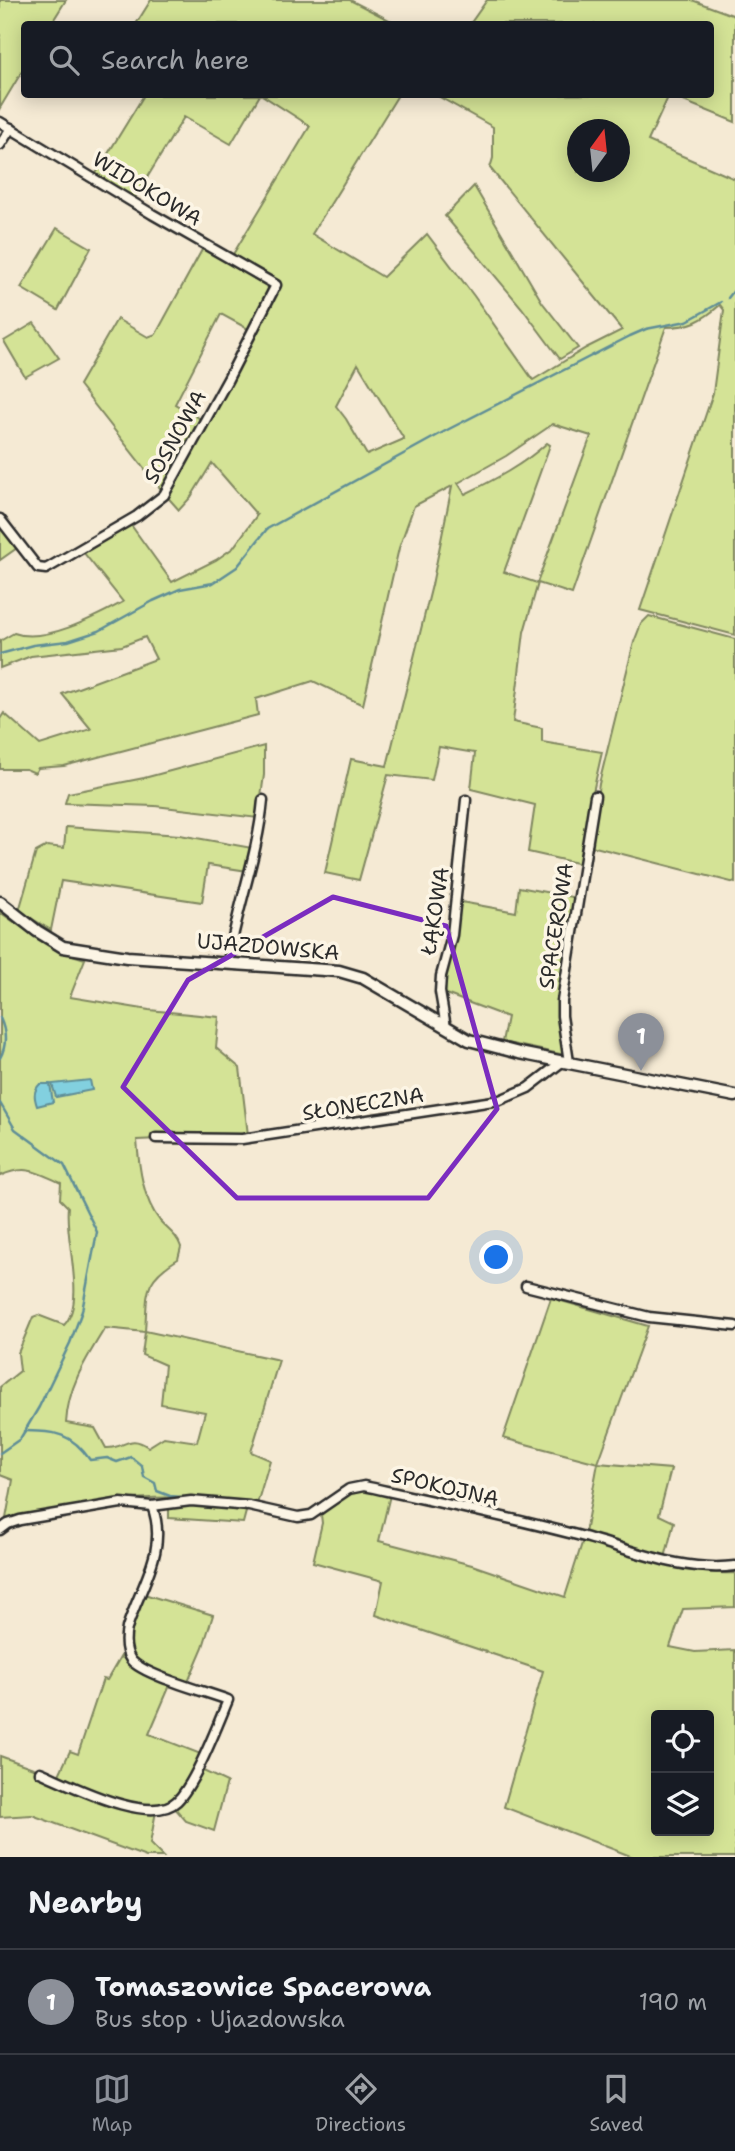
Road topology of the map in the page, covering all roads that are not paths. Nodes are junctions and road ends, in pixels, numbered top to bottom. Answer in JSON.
{"nodes":[{"id":1,"x":0,"y":122,"type":"edge"},
{"id":2,"x":11,"y":128,"type":"junction"},
{"id":3,"x":0,"y":145,"type":"edge"},
{"id":4,"x":276,"y":285,"type":"joint"},
{"id":5,"x":0,"y":519,"type":"edge"},
{"id":6,"x":595,"y":796,"type":"dead end"},
{"id":7,"x":263,"y":800,"type":"dead end"},
{"id":8,"x":466,"y":800,"type":"dead end"},
{"id":9,"x":0,"y":902,"type":"edge"},
{"id":10,"x":228,"y":962,"type":"junction"},
{"id":11,"x":446,"y":1027,"type":"junction"},
{"id":12,"x":566,"y":1061,"type":"junction"},
{"id":13,"x":735,"y":1096,"type":"edge"},
{"id":14,"x":156,"y":1138,"type":"dead end"},
{"id":15,"x":526,"y":1286,"type":"dead end"},
{"id":16,"x":735,"y":1326,"type":"edge"},
{"id":17,"x":152,"y":1506,"type":"junction"},
{"id":18,"x":0,"y":1530,"type":"edge"},
{"id":19,"x":735,"y":1566,"type":"edge"},
{"id":20,"x":40,"y":1772,"type":"dead end"}],
"edges":[{"from":1,"to":2,"type":"street","name":"WIDOKOWA"},
{"from":2,"to":3,"type":"street"},
{"from":2,"to":4,"type":"street","name":"WIDOKOWA"},
{"from":4,"to":5,"type":"street","name":"SOSNOWA"},
{"from":6,"to":12,"type":"street","name":"SPACEROWA"},
{"from":7,"to":10,"type":"street"},
{"from":8,"to":11,"type":"street","name":"ŁĄKOWA"},
{"from":9,"to":10,"type":"street","name":"UJAZDOWSKA"},
{"from":10,"to":11,"type":"street","name":"UJAZDOWSKA"},
{"from":11,"to":12,"type":"street","name":"UJAZDOWSKA"},
{"from":12,"to":13,"type":"street","name":"UJAZDOWSKA"},
{"from":12,"to":14,"type":"street","name":"SŁONECZNA"},
{"from":15,"to":16,"type":"street"},
{"from":17,"to":18,"type":"street","name":"SPOKOJNA"},
{"from":17,"to":19,"type":"street","name":"SPOKOJNA"},
{"from":17,"to":20,"type":"street"}]}
